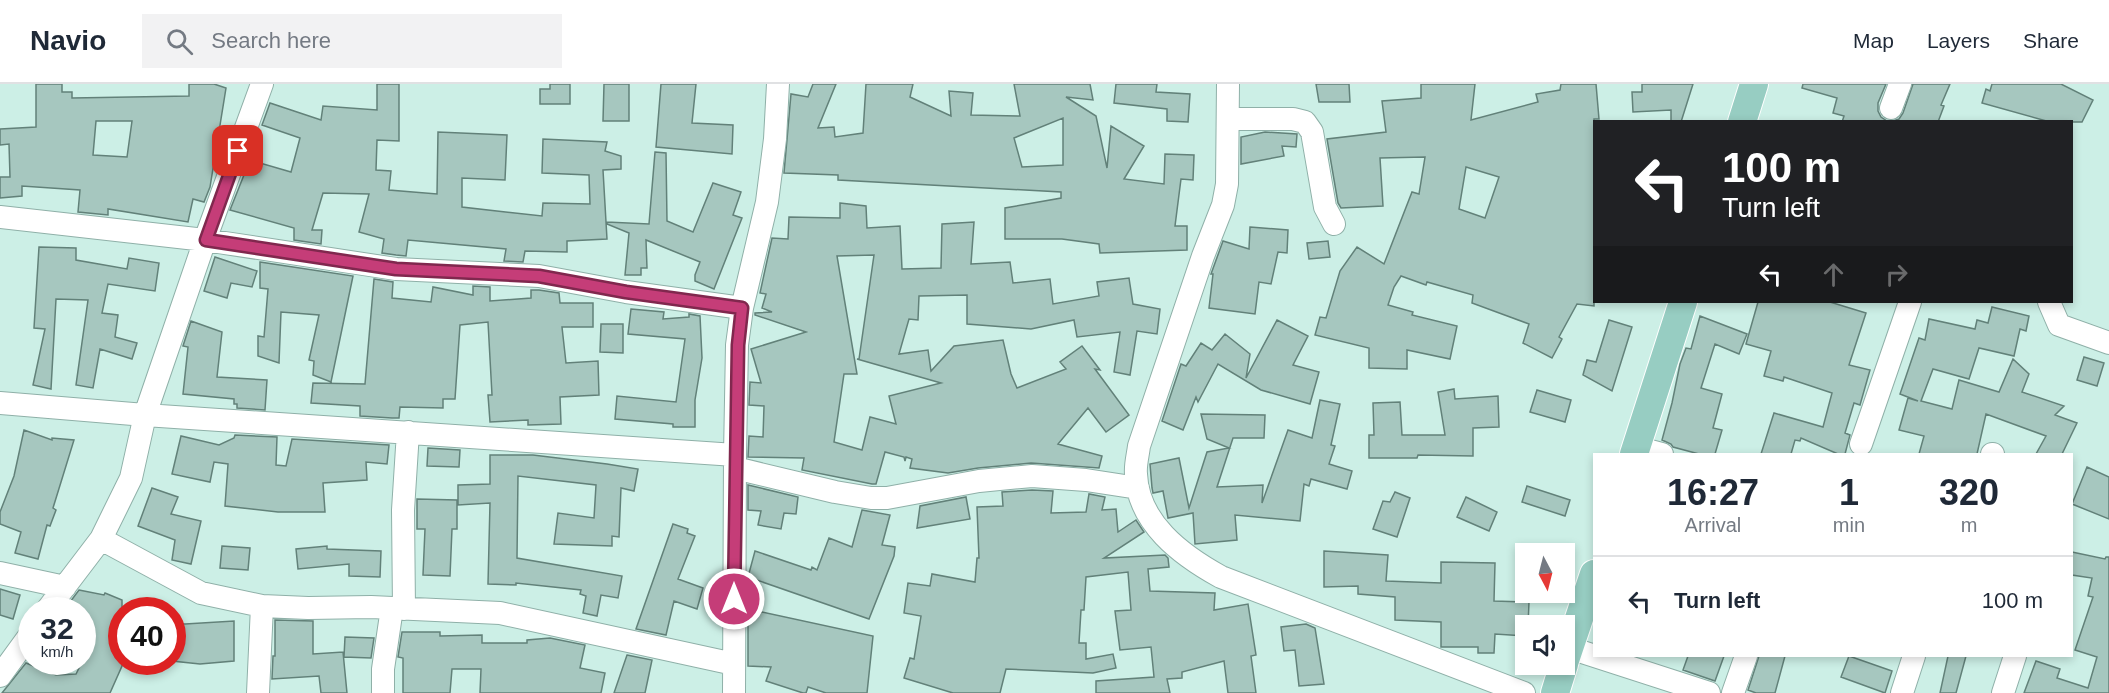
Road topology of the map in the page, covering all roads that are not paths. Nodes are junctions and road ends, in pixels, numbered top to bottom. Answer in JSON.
{"nodes":[{"id":1,"x":262,"y":84,"type":"edge"},
{"id":2,"x":778,"y":84,"type":"edge"},
{"id":3,"x":1228,"y":84,"type":"edge"},
{"id":4,"x":1754,"y":84,"type":"edge"},
{"id":5,"x":1900,"y":84,"type":"edge"},
{"id":6,"x":1892,"y":108,"type":"dead end"},
{"id":7,"x":1229,"y":119,"type":"junction"},
{"id":8,"x":1743,"y":120,"type":"edge"},
{"id":9,"x":0,"y":217,"type":"edge"},
{"id":10,"x":1334,"y":224,"type":"dead end"},
{"id":11,"x":206,"y":240,"type":"junction"},
{"id":12,"x":1683,"y":303,"type":"edge"},
{"id":13,"x":1910,"y":303,"type":"edge"},
{"id":14,"x":2049,"y":303,"type":"edge"},
{"id":15,"x":742,"y":308,"type":"junction"},
{"id":16,"x":2109,"y":343,"type":"edge"},
{"id":17,"x":0,"y":403,"type":"edge"},
{"id":18,"x":145,"y":415,"type":"junction"},
{"id":19,"x":408,"y":432,"type":"junction"},
{"id":20,"x":1861,"y":444,"type":"dead end"},
{"id":21,"x":1644,"y":452,"type":"edge"},
{"id":22,"x":735,"y":461,"type":"junction"},
{"id":23,"x":1138,"y":488,"type":"junction"},
{"id":24,"x":101,"y":539,"type":"junction"},
{"id":25,"x":0,"y":573,"type":"edge"},
{"id":26,"x":1593,"y":577,"type":"edge"},
{"id":27,"x":65,"y":586,"type":"junction"},
{"id":28,"x":57,"y":597,"type":"edge"},
{"id":29,"x":262,"y":606,"type":"junction"},
{"id":30,"x":398,"y":609,"type":"junction"},
{"id":31,"x":1575,"y":632,"type":"edge"},
{"id":32,"x":18,"y":651,"type":"edge"},
{"id":33,"x":1746,"y":657,"type":"edge"},
{"id":34,"x":1914,"y":657,"type":"edge"},
{"id":35,"x":2015,"y":657,"type":"edge"},
{"id":36,"x":1575,"y":661,"type":"edge"},
{"id":37,"x":734,"y":664,"type":"junction"},
{"id":38,"x":1560,"y":675,"type":"edge"},
{"id":39,"x":0,"y":676,"type":"edge"},
{"id":40,"x":258,"y":693,"type":"edge"},
{"id":41,"x":384,"y":693,"type":"edge"},
{"id":42,"x":734,"y":693,"type":"edge"},
{"id":43,"x":1524,"y":693,"type":"edge"},
{"id":44,"x":1554,"y":693,"type":"edge"},
{"id":45,"x":1709,"y":693,"type":"edge"},
{"id":46,"x":1733,"y":693,"type":"edge"},
{"id":47,"x":1902,"y":693,"type":"edge"},
{"id":48,"x":2003,"y":693,"type":"edge"}],
"edges":[{"from":1,"to":11,"type":"street"},
{"from":2,"to":15,"type":"street"},
{"from":3,"to":7,"type":"street"},
{"from":4,"to":8,"type":"main road"},
{"from":5,"to":6,"type":"street"},
{"from":7,"to":10,"type":"street"},
{"from":7,"to":23,"type":"street"},
{"from":9,"to":11,"type":"street"},
{"from":11,"to":15,"type":"street"},
{"from":11,"to":18,"type":"street"},
{"from":12,"to":21,"type":"main road"},
{"from":13,"to":20,"type":"street"},
{"from":14,"to":16,"type":"street"},
{"from":15,"to":22,"type":"street"},
{"from":17,"to":18,"type":"street"},
{"from":18,"to":19,"type":"street"},
{"from":18,"to":24,"type":"street"},
{"from":19,"to":22,"type":"street"},
{"from":19,"to":30,"type":"street"},
{"from":22,"to":23,"type":"street"},
{"from":22,"to":37,"type":"street"},
{"from":23,"to":43,"type":"street"},
{"from":24,"to":27,"type":"street"},
{"from":24,"to":29,"type":"street"},
{"from":25,"to":27,"type":"street"},
{"from":26,"to":31,"type":"main road"},
{"from":27,"to":28,"type":"street"},
{"from":29,"to":30,"type":"street"},
{"from":29,"to":40,"type":"street"},
{"from":30,"to":37,"type":"street"},
{"from":30,"to":41,"type":"street"},
{"from":32,"to":39,"type":"street"},
{"from":33,"to":46,"type":"street"},
{"from":34,"to":47,"type":"street"},
{"from":35,"to":48,"type":"street"},
{"from":36,"to":45,"type":"street"},
{"from":37,"to":42,"type":"street"},
{"from":38,"to":44,"type":"main road"}]}
